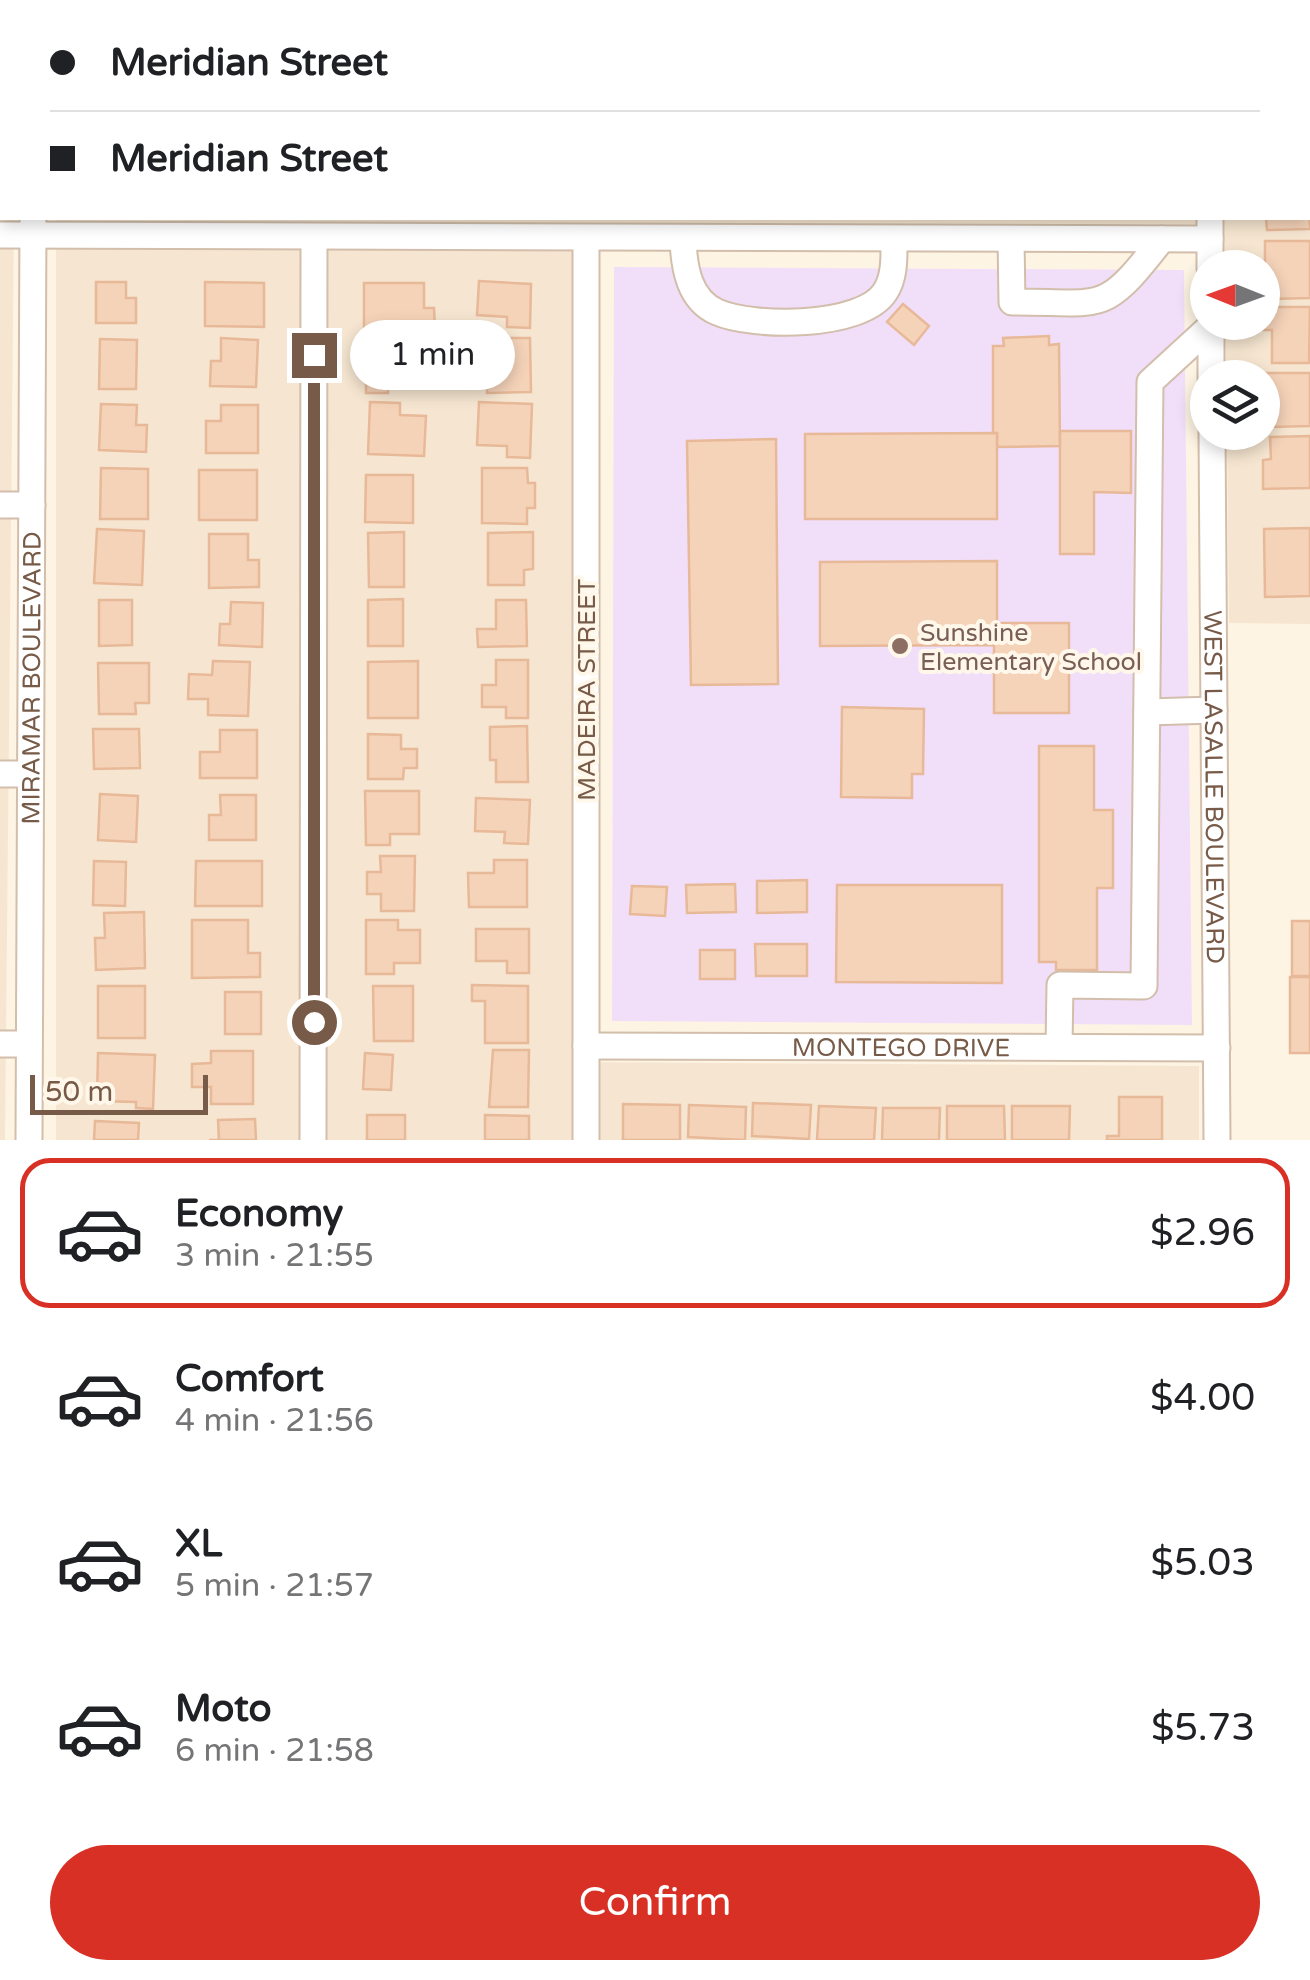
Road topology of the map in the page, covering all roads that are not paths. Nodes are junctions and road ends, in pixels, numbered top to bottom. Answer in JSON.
{"nodes":[{"id":1,"x":34,"y":226,"type":"edge"},
{"id":2,"x":1210,"y":228,"type":"edge"},
{"id":3,"x":0,"y":235,"type":"edge"},
{"id":4,"x":314,"y":238,"type":"junction"},
{"id":5,"x":1162,"y":239,"type":"junction"},
{"id":6,"x":586,"y":240,"type":"junction"},
{"id":7,"x":683,"y":240,"type":"junction"},
{"id":8,"x":894,"y":240,"type":"junction"},
{"id":9,"x":1011,"y":240,"type":"junction"},
{"id":10,"x":1194,"y":340,"type":"edge"},
{"id":11,"x":1212,"y":450,"type":"edge"},
{"id":12,"x":0,"y":505,"type":"edge"},
{"id":13,"x":32,"y":505,"type":"junction"},
{"id":14,"x":1214,"y":710,"type":"junction"},
{"id":15,"x":1147,"y":712,"type":"junction"},
{"id":16,"x":0,"y":774,"type":"edge"},
{"id":17,"x":30,"y":774,"type":"junction"},
{"id":18,"x":0,"y":1044,"type":"edge"},
{"id":19,"x":29,"y":1044,"type":"junction"},
{"id":20,"x":586,"y":1046,"type":"junction"},
{"id":21,"x":1059,"y":1048,"type":"junction"},
{"id":22,"x":1217,"y":1048,"type":"junction"},
{"id":23,"x":29,"y":1140,"type":"edge"},
{"id":24,"x":314,"y":1140,"type":"edge"},
{"id":25,"x":586,"y":1140,"type":"edge"},
{"id":26,"x":1217,"y":1140,"type":"edge"}],
"edges":[{"from":1,"to":3,"type":"street"},
{"from":1,"to":4,"type":"street"},
{"from":1,"to":13,"type":"street","name":"MIRAMAR BOULEVARD"},
{"from":2,"to":5,"type":"street"},
{"from":4,"to":6,"type":"street"},
{"from":4,"to":24,"type":"street"},
{"from":5,"to":9,"type":"street"},
{"from":5,"to":9,"type":"street"},
{"from":6,"to":7,"type":"street"},
{"from":6,"to":20,"type":"street","name":"MADEIRA STREET"},
{"from":7,"to":8,"type":"street"},
{"from":7,"to":8,"type":"street"},
{"from":8,"to":9,"type":"street"},
{"from":10,"to":15,"type":"street"},
{"from":11,"to":14,"type":"street","name":"WEST LASALLE BOULEVARD"},
{"from":12,"to":13,"type":"street"},
{"from":13,"to":17,"type":"street","name":"MIRAMAR BOULEVARD"},
{"from":14,"to":15,"type":"street"},
{"from":14,"to":22,"type":"street","name":"WEST LASALLE BOULEVARD"},
{"from":15,"to":21,"type":"street"},
{"from":16,"to":17,"type":"street"},
{"from":17,"to":19,"type":"street","name":"MIRAMAR BOULEVARD"},
{"from":18,"to":19,"type":"street"},
{"from":19,"to":23,"type":"street","name":"MIRAMAR BOULEVARD"},
{"from":20,"to":21,"type":"street","name":"MONTEGO DRIVE"},
{"from":20,"to":25,"type":"street","name":"MADEIRA STREET"},
{"from":21,"to":22,"type":"street","name":"MONTEGO DRIVE"},
{"from":22,"to":26,"type":"street","name":"WEST LASALLE BOULEVARD"}]}
